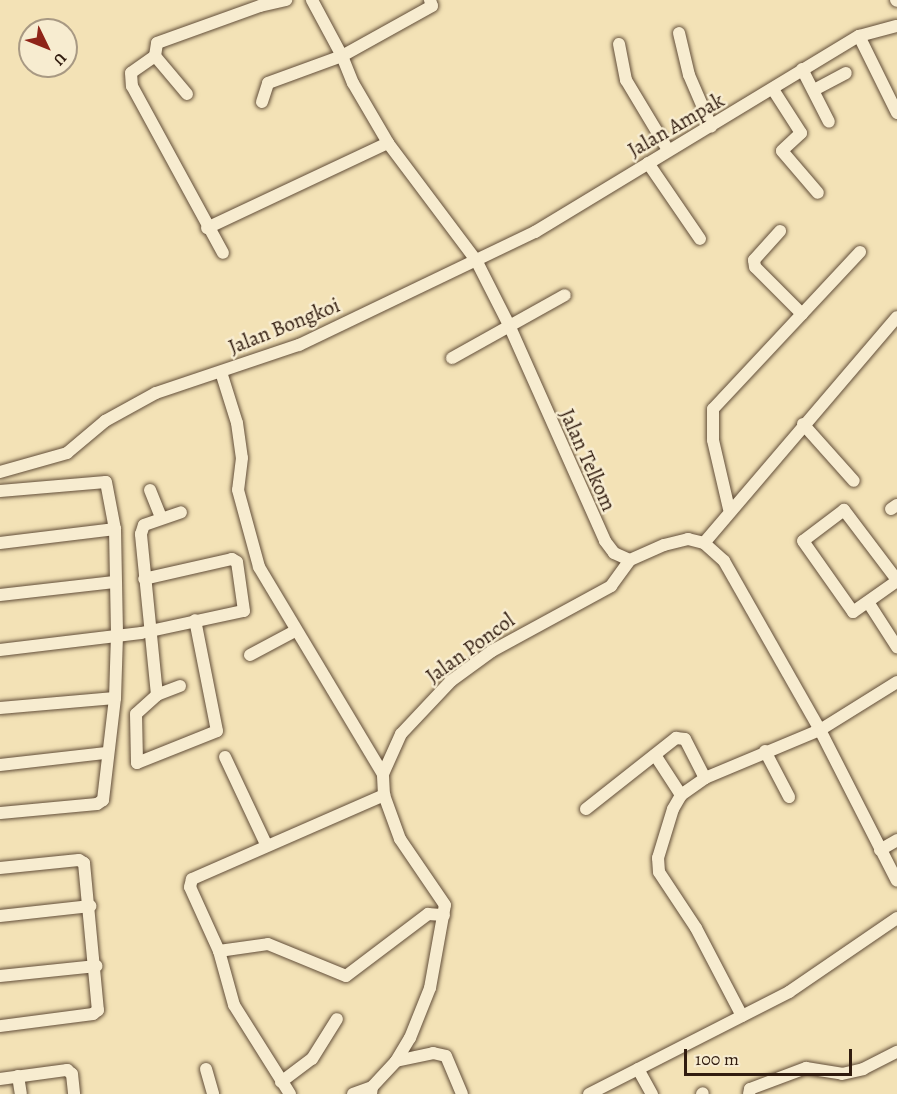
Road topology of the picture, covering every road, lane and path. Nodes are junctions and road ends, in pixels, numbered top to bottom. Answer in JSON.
{"nodes":[{"id":1,"x":286,"y":0,"type":"edge"},
{"id":2,"x":312,"y":0,"type":"edge"},
{"id":3,"x":430,"y":0,"type":"edge"},
{"id":4,"x":897,"y":27,"type":"edge"},
{"id":5,"x":679,"y":33,"type":"dead end"},
{"id":6,"x":859,"y":36,"type":"junction"},
{"id":7,"x":619,"y":44,"type":"dead end"},
{"id":8,"x":155,"y":56,"type":"junction"},
{"id":9,"x":342,"y":56,"type":"junction"},
{"id":10,"x":802,"y":69,"type":"junction"},
{"id":11,"x":846,"y":73,"type":"dead end"},
{"id":12,"x":814,"y":90,"type":"junction"},
{"id":13,"x":774,"y":91,"type":"junction"},
{"id":14,"x":187,"y":94,"type":"dead end"},
{"id":15,"x":262,"y":102,"type":"dead end"},
{"id":16,"x":897,"y":113,"type":"edge"},
{"id":17,"x":829,"y":122,"type":"dead end"},
{"id":18,"x":711,"y":126,"type":"junction"},
{"id":19,"x":388,"y":143,"type":"junction"},
{"id":20,"x":668,"y":150,"type":"junction"},
{"id":21,"x":648,"y":163,"type":"junction"},
{"id":22,"x":818,"y":193,"type":"dead end"},
{"id":23,"x":207,"y":228,"type":"junction"},
{"id":24,"x":780,"y":231,"type":"dead end"},
{"id":25,"x":700,"y":239,"type":"dead end"},
{"id":26,"x":860,"y":252,"type":"dead end"},
{"id":27,"x":223,"y":253,"type":"dead end"},
{"id":28,"x":476,"y":260,"type":"junction"},
{"id":29,"x":565,"y":295,"type":"dead end"},
{"id":30,"x":802,"y":314,"type":"junction"},
{"id":31,"x":897,"y":317,"type":"edge"},
{"id":32,"x":509,"y":325,"type":"junction"},
{"id":33,"x":452,"y":358,"type":"dead end"},
{"id":34,"x":221,"y":372,"type":"junction"},
{"id":35,"x":803,"y":424,"type":"junction"},
{"id":36,"x":0,"y":472,"type":"edge"},
{"id":37,"x":854,"y":481,"type":"dead end"},
{"id":38,"x":150,"y":490,"type":"dead end"},
{"id":39,"x":0,"y":491,"type":"edge"},
{"id":40,"x":729,"y":509,"type":"junction"},
{"id":41,"x":181,"y":512,"type":"dead end"},
{"id":42,"x":161,"y":517,"type":"junction"},
{"id":43,"x":115,"y":529,"type":"junction"},
{"id":44,"x":0,"y":543,"type":"edge"},
{"id":45,"x":704,"y":543,"type":"junction"},
{"id":46,"x":630,"y":560,"type":"junction"},
{"id":47,"x":144,"y":579,"type":"junction"},
{"id":48,"x":897,"y":581,"type":"edge"},
{"id":49,"x":114,"y":582,"type":"junction"},
{"id":50,"x":0,"y":595,"type":"edge"},
{"id":51,"x":868,"y":602,"type":"junction"},
{"id":52,"x":195,"y":620,"type":"junction"},
{"id":53,"x":295,"y":631,"type":"junction"},
{"id":54,"x":146,"y":632,"type":"junction"},
{"id":55,"x":120,"y":635,"type":"junction"},
{"id":56,"x":897,"y":647,"type":"edge"},
{"id":57,"x":0,"y":650,"type":"edge"},
{"id":58,"x":250,"y":655,"type":"dead end"},
{"id":59,"x":897,"y":682,"type":"edge"},
{"id":60,"x":180,"y":686,"type":"dead end"},
{"id":61,"x":157,"y":695,"type":"junction"},
{"id":62,"x":115,"y":698,"type":"junction"},
{"id":63,"x":0,"y":708,"type":"edge"},
{"id":64,"x":820,"y":730,"type":"junction"},
{"id":65,"x":765,"y":751,"type":"junction"},
{"id":66,"x":106,"y":753,"type":"junction"},
{"id":67,"x":655,"y":755,"type":"junction"},
{"id":68,"x":225,"y":757,"type":"dead end"},
{"id":69,"x":0,"y":765,"type":"edge"},
{"id":70,"x":383,"y":774,"type":"junction"},
{"id":71,"x":705,"y":778,"type":"junction"},
{"id":72,"x":384,"y":795,"type":"junction"},
{"id":73,"x":681,"y":795,"type":"junction"},
{"id":74,"x":789,"y":797,"type":"dead end"},
{"id":75,"x":586,"y":809,"type":"dead end"},
{"id":76,"x":0,"y":813,"type":"edge"},
{"id":77,"x":897,"y":840,"type":"edge"},
{"id":78,"x":266,"y":844,"type":"junction"},
{"id":79,"x":880,"y":850,"type":"junction"},
{"id":80,"x":0,"y":868,"type":"edge"},
{"id":81,"x":897,"y":881,"type":"edge"},
{"id":82,"x":90,"y":906,"type":"junction"},
{"id":83,"x":444,"y":915,"type":"junction"},
{"id":84,"x":0,"y":916,"type":"edge"},
{"id":85,"x":897,"y":918,"type":"edge"},
{"id":86,"x":219,"y":951,"type":"junction"},
{"id":87,"x":96,"y":966,"type":"junction"},
{"id":88,"x":0,"y":976,"type":"edge"},
{"id":89,"x":742,"y":1016,"type":"junction"},
{"id":90,"x":338,"y":1019,"type":"dead end"},
{"id":91,"x":0,"y":1026,"type":"edge"},
{"id":92,"x":897,"y":1052,"type":"edge"},
{"id":93,"x":396,"y":1061,"type":"junction"},
{"id":94,"x":206,"y":1069,"type":"dead end"},
{"id":95,"x":638,"y":1069,"type":"junction"},
{"id":96,"x":18,"y":1076,"type":"junction"},
{"id":97,"x":0,"y":1079,"type":"edge"},
{"id":98,"x":281,"y":1082,"type":"junction"},
{"id":99,"x":371,"y":1091,"type":"edge"},
{"id":100,"x":21,"y":1094,"type":"edge"},
{"id":101,"x":74,"y":1094,"type":"edge"},
{"id":102,"x":213,"y":1094,"type":"edge"},
{"id":103,"x":290,"y":1094,"type":"edge"},
{"id":104,"x":353,"y":1094,"type":"edge"},
{"id":105,"x":462,"y":1094,"type":"edge"},
{"id":106,"x":589,"y":1094,"type":"edge"},
{"id":107,"x":652,"y":1094,"type":"edge"},
{"id":108,"x":749,"y":1094,"type":"edge"}],
"edges":[{"from":1,"to":8,"type":"street"},
{"from":2,"to":9,"type":"street","name":"Jalan Telkom"},
{"from":3,"to":9,"type":"street"},
{"from":4,"to":6,"type":"street","name":"Jalan Ampak"},
{"from":5,"to":18,"type":"street"},
{"from":6,"to":10,"type":"street","name":"Jalan Ampak"},
{"from":6,"to":16,"type":"street"},
{"from":7,"to":20,"type":"street"},
{"from":8,"to":14,"type":"street"},
{"from":8,"to":23,"type":"street"},
{"from":9,"to":15,"type":"street"},
{"from":9,"to":19,"type":"street","name":"Jalan Telkom"},
{"from":10,"to":12,"type":"street"},
{"from":10,"to":13,"type":"street","name":"Jalan Ampak"},
{"from":11,"to":12,"type":"street"},
{"from":12,"to":17,"type":"street"},
{"from":13,"to":18,"type":"street","name":"Jalan Ampak"},
{"from":13,"to":22,"type":"street"},
{"from":18,"to":20,"type":"street","name":"Jalan Ampak"},
{"from":19,"to":23,"type":"street"},
{"from":19,"to":28,"type":"street","name":"Jalan Telkom"},
{"from":20,"to":21,"type":"street","name":"Jalan Ampak"},
{"from":21,"to":25,"type":"street"},
{"from":21,"to":28,"type":"street","name":"Jalan Ampak"},
{"from":23,"to":27,"type":"street"},
{"from":24,"to":30,"type":"street"},
{"from":26,"to":30,"type":"street"},
{"from":28,"to":32,"type":"street","name":"Jalan Telkom"},
{"from":28,"to":34,"type":"street","name":"Jalan Bongkoi"},
{"from":29,"to":32,"type":"street"},
{"from":30,"to":40,"type":"street"},
{"from":31,"to":35,"type":"street"},
{"from":32,"to":33,"type":"street"},
{"from":32,"to":46,"type":"street","name":"Jalan Telkom"},
{"from":34,"to":36,"type":"street","name":"Jalan Bongkoi"},
{"from":34,"to":53,"type":"street"},
{"from":35,"to":37,"type":"street"},
{"from":35,"to":40,"type":"street"},
{"from":38,"to":42,"type":"street"},
{"from":39,"to":43,"type":"street"},
{"from":40,"to":45,"type":"street"},
{"from":41,"to":42,"type":"street"},
{"from":42,"to":47,"type":"street"},
{"from":43,"to":44,"type":"street"},
{"from":43,"to":49,"type":"street"},
{"from":45,"to":46,"type":"street"},
{"from":45,"to":64,"type":"street"},
{"from":46,"to":70,"type":"street","name":"Jalan Poncol"},
{"from":47,"to":52,"type":"street"},
{"from":47,"to":54,"type":"street"},
{"from":48,"to":51,"type":"street"},
{"from":48,"to":51,"type":"street"},
{"from":49,"to":50,"type":"street"},
{"from":49,"to":55,"type":"street"},
{"from":51,"to":56,"type":"street"},
{"from":52,"to":54,"type":"street"},
{"from":52,"to":61,"type":"street"},
{"from":53,"to":58,"type":"street"},
{"from":53,"to":70,"type":"street"},
{"from":54,"to":55,"type":"street"},
{"from":54,"to":61,"type":"street"},
{"from":55,"to":57,"type":"street"},
{"from":55,"to":62,"type":"street"},
{"from":59,"to":64,"type":"street"},
{"from":60,"to":61,"type":"street"},
{"from":62,"to":63,"type":"street"},
{"from":62,"to":66,"type":"street"},
{"from":64,"to":65,"type":"street"},
{"from":64,"to":79,"type":"street"},
{"from":65,"to":71,"type":"street"},
{"from":65,"to":74,"type":"street"},
{"from":66,"to":69,"type":"street"},
{"from":66,"to":76,"type":"street"},
{"from":67,"to":71,"type":"street"},
{"from":67,"to":73,"type":"street"},
{"from":67,"to":75,"type":"street"},
{"from":68,"to":78,"type":"street"},
{"from":70,"to":72,"type":"street","name":"Jalan Poncol"},
{"from":71,"to":73,"type":"street"},
{"from":72,"to":78,"type":"street"},
{"from":72,"to":83,"type":"street","name":"Jalan Poncol"},
{"from":73,"to":89,"type":"street"},
{"from":77,"to":79,"type":"street"},
{"from":78,"to":86,"type":"street"},
{"from":79,"to":81,"type":"street"},
{"from":80,"to":82,"type":"street"},
{"from":82,"to":84,"type":"street"},
{"from":82,"to":87,"type":"street"},
{"from":83,"to":86,"type":"street"},
{"from":83,"to":93,"type":"street","name":"Jalan Poncol"},
{"from":85,"to":89,"type":"street"},
{"from":86,"to":98,"type":"street"},
{"from":87,"to":88,"type":"street"},
{"from":87,"to":91,"type":"street"},
{"from":89,"to":95,"type":"street"},
{"from":90,"to":98,"type":"street"},
{"from":92,"to":108,"type":"street"},
{"from":93,"to":99,"type":"street","name":"Jalan Poncol"},
{"from":93,"to":105,"type":"street"},
{"from":94,"to":102,"type":"street"},
{"from":95,"to":106,"type":"street"},
{"from":95,"to":107,"type":"street"},
{"from":96,"to":97,"type":"street"},
{"from":96,"to":100,"type":"street"},
{"from":96,"to":101,"type":"street"},
{"from":98,"to":103,"type":"street"},
{"from":99,"to":104,"type":"street"}]}
